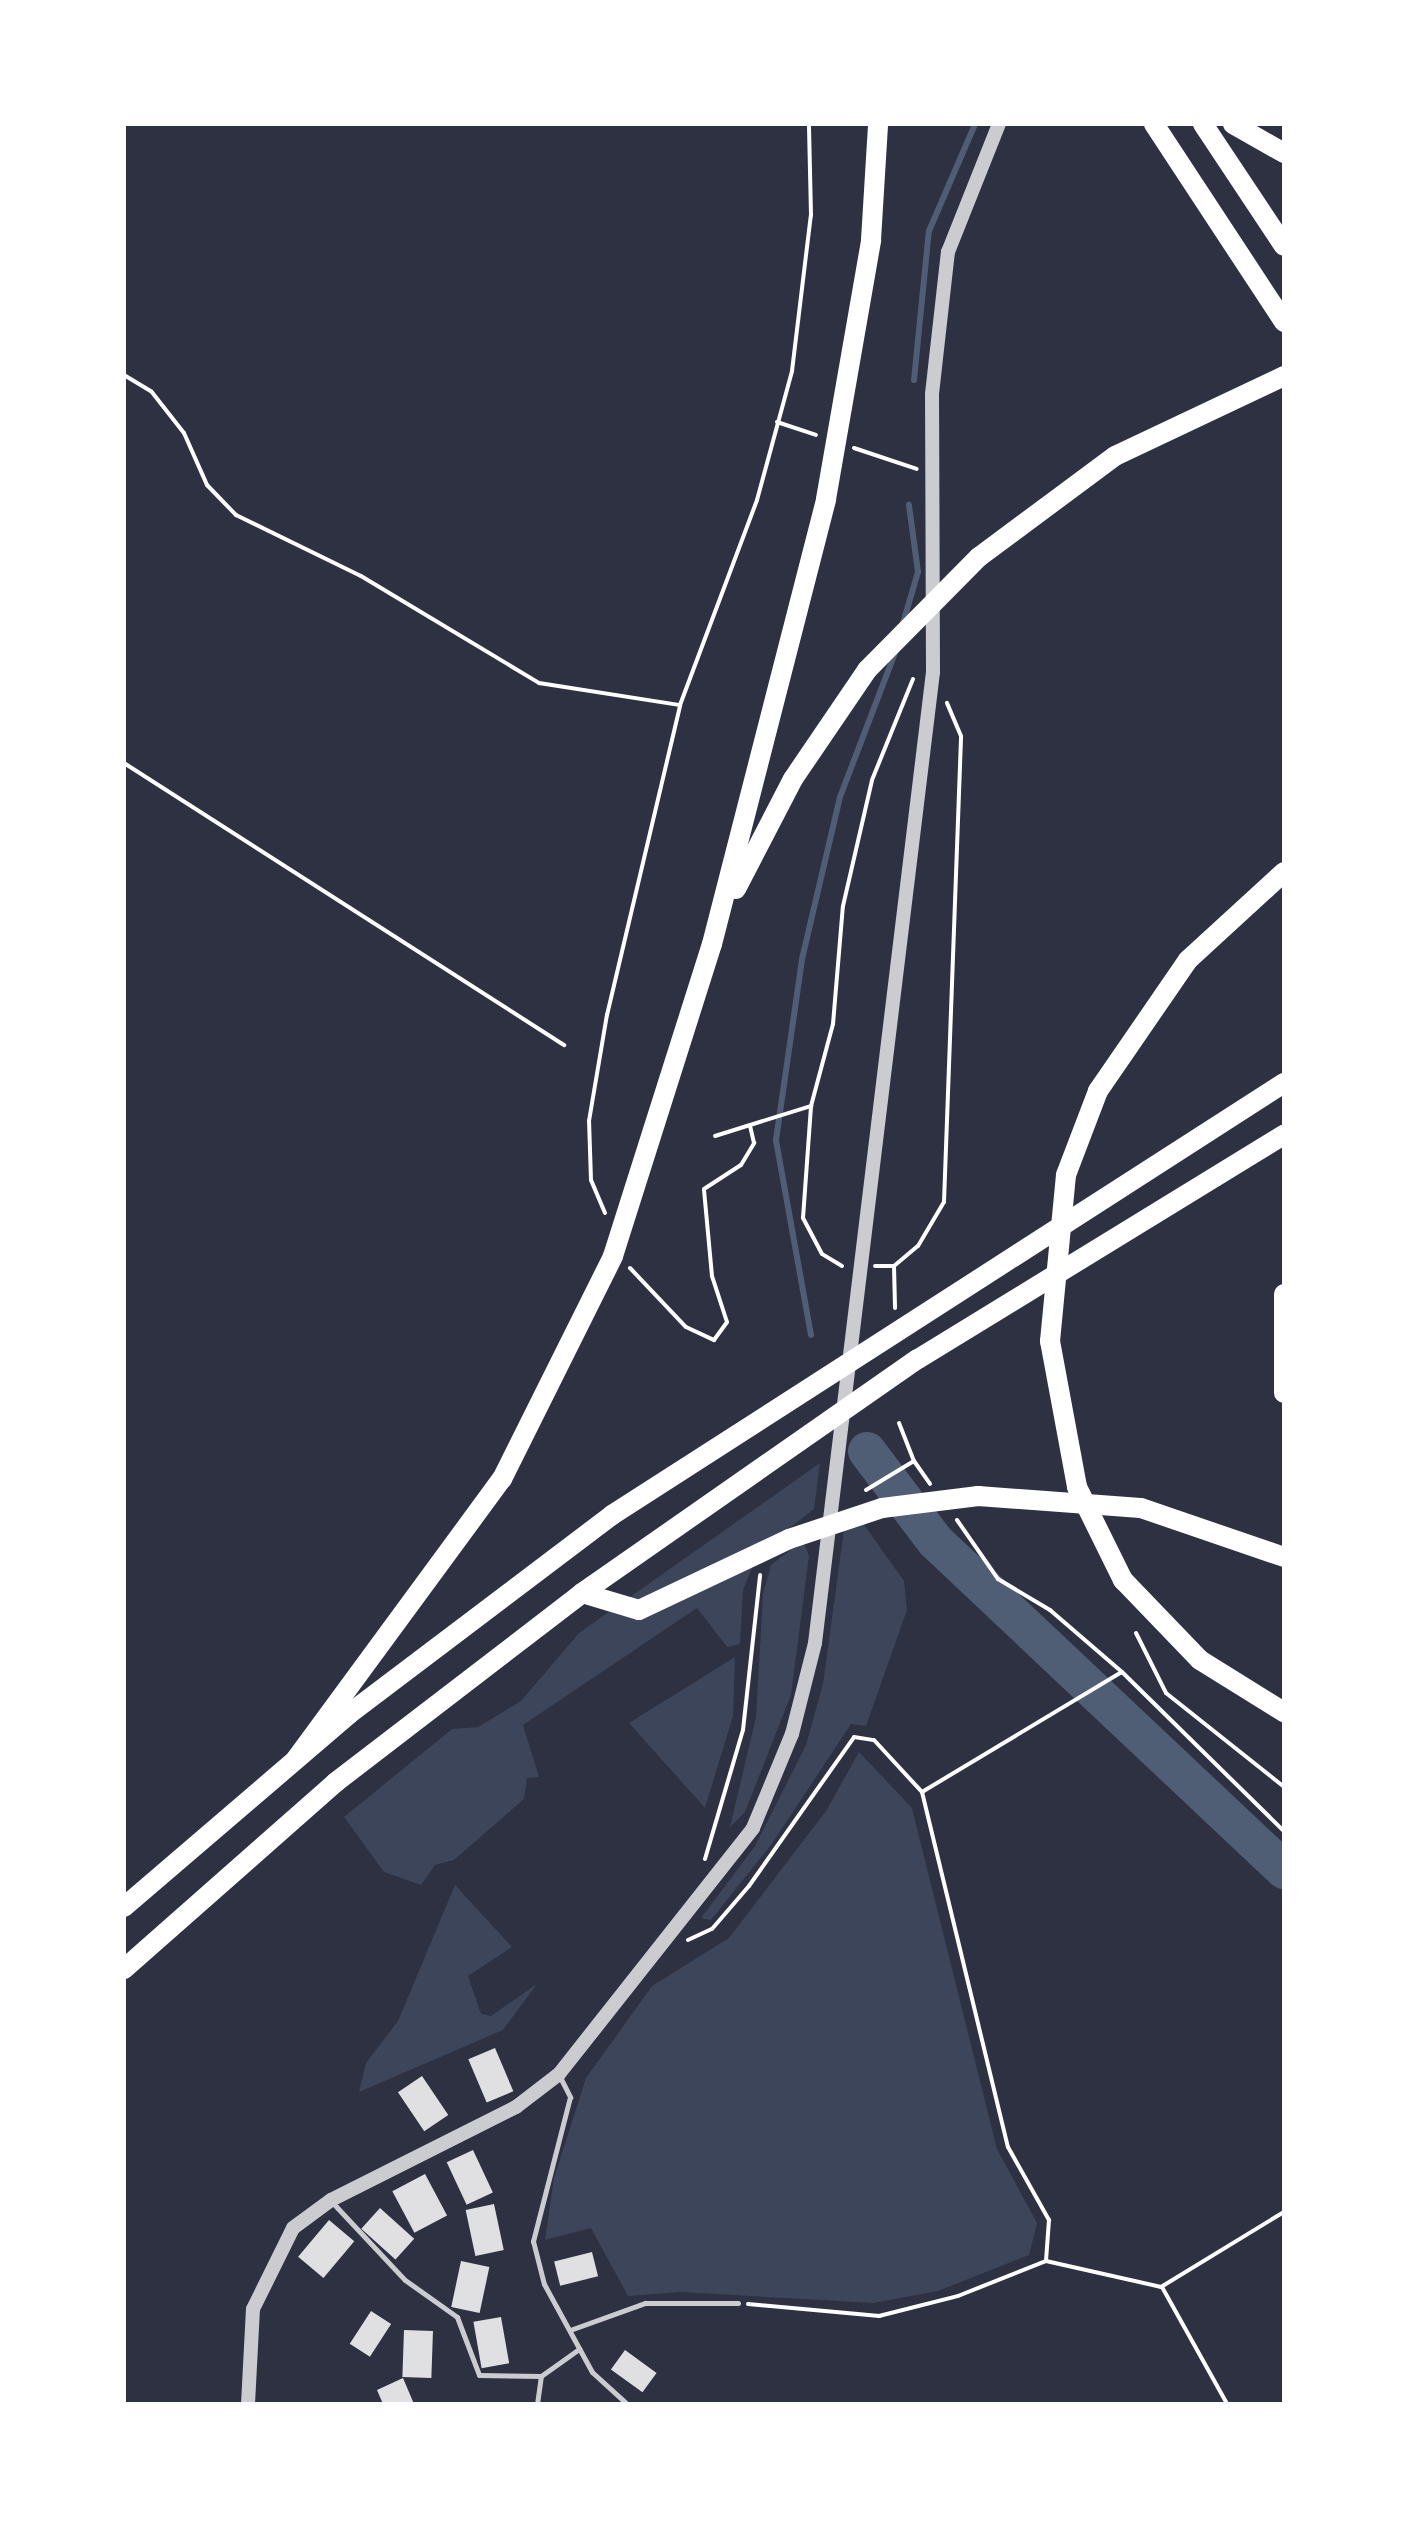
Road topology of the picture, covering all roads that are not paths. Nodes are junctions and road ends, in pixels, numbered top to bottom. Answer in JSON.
{"nodes":[{"id":1,"x":878,"y":124,"type":"edge"},
{"id":2,"x":999,"y":124,"type":"edge"},
{"id":3,"x":1154,"y":124,"type":"edge"},
{"id":4,"x":1203,"y":124,"type":"edge"},
{"id":5,"x":1233,"y":124,"type":"edge"},
{"id":6,"x":1284,"y":153,"type":"edge"},
{"id":7,"x":1284,"y":246,"type":"edge"},
{"id":8,"x":1284,"y":322,"type":"edge"},
{"id":9,"x":1284,"y":376,"type":"edge"},
{"id":10,"x":1284,"y":872,"type":"edge"},
{"id":11,"x":712,"y":944,"type":"junction"},
{"id":12,"x":1284,"y":1075,"type":"edge"},
{"id":13,"x":1284,"y":1083,"type":"edge"},
{"id":14,"x":1224,"y":1121,"type":"junction"},
{"id":15,"x":1284,"y":1135,"type":"edge"},
{"id":16,"x":1284,"y":1152,"type":"edge"},
{"id":17,"x":1182,"y":1198,"type":"junction"},
{"id":18,"x":1284,"y":1294,"type":"edge"},
{"id":19,"x":1284,"y":1393,"type":"edge"},
{"id":20,"x":1284,"y":1557,"type":"edge"},
{"id":21,"x":582,"y":1593,"type":"junction"},
{"id":22,"x":1284,"y":1712,"type":"edge"},
{"id":23,"x":296,"y":1759,"type":"junction"},
{"id":24,"x":124,"y":1907,"type":"edge"},
{"id":25,"x":124,"y":1969,"type":"edge"},
{"id":26,"x":559,"y":2074,"type":"junction"},
{"id":27,"x":331,"y":2200,"type":"junction"},
{"id":28,"x":738,"y":2303,"type":"road end"},
{"id":29,"x":570,"y":2330,"type":"junction"},
{"id":30,"x":579,"y":2349,"type":"junction"},
{"id":31,"x":541,"y":2376,"type":"junction"},
{"id":32,"x":248,"y":2404,"type":"edge"},
{"id":33,"x":537,"y":2404,"type":"edge"},
{"id":34,"x":627,"y":2404,"type":"edge"}],
"edges":[{"from":1,"to":11,"type":"highway"},
{"from":2,"to":26,"type":"street"},
{"from":3,"to":8,"type":"highway"},
{"from":4,"to":7,"type":"highway"},
{"from":5,"to":6,"type":"highway"},
{"from":9,"to":11,"type":"highway"},
{"from":10,"to":22,"type":"highway"},
{"from":11,"to":23,"type":"highway"},
{"from":12,"to":14,"type":"highway"},
{"from":13,"to":14,"type":"highway"},
{"from":14,"to":23,"type":"highway"},
{"from":15,"to":17,"type":"highway"},
{"from":16,"to":17,"type":"highway"},
{"from":17,"to":21,"type":"highway"},
{"from":18,"to":19,"type":"highway"},
{"from":20,"to":21,"type":"highway"},
{"from":21,"to":25,"type":"highway"},
{"from":23,"to":24,"type":"highway"},
{"from":26,"to":27,"type":"street"},
{"from":26,"to":29,"type":"lane"},
{"from":27,"to":31,"type":"lane"},
{"from":27,"to":32,"type":"street"},
{"from":28,"to":29,"type":"lane"},
{"from":29,"to":30,"type":"lane"},
{"from":30,"to":31,"type":"lane"},
{"from":30,"to":34,"type":"lane"},
{"from":31,"to":33,"type":"lane"}]}
